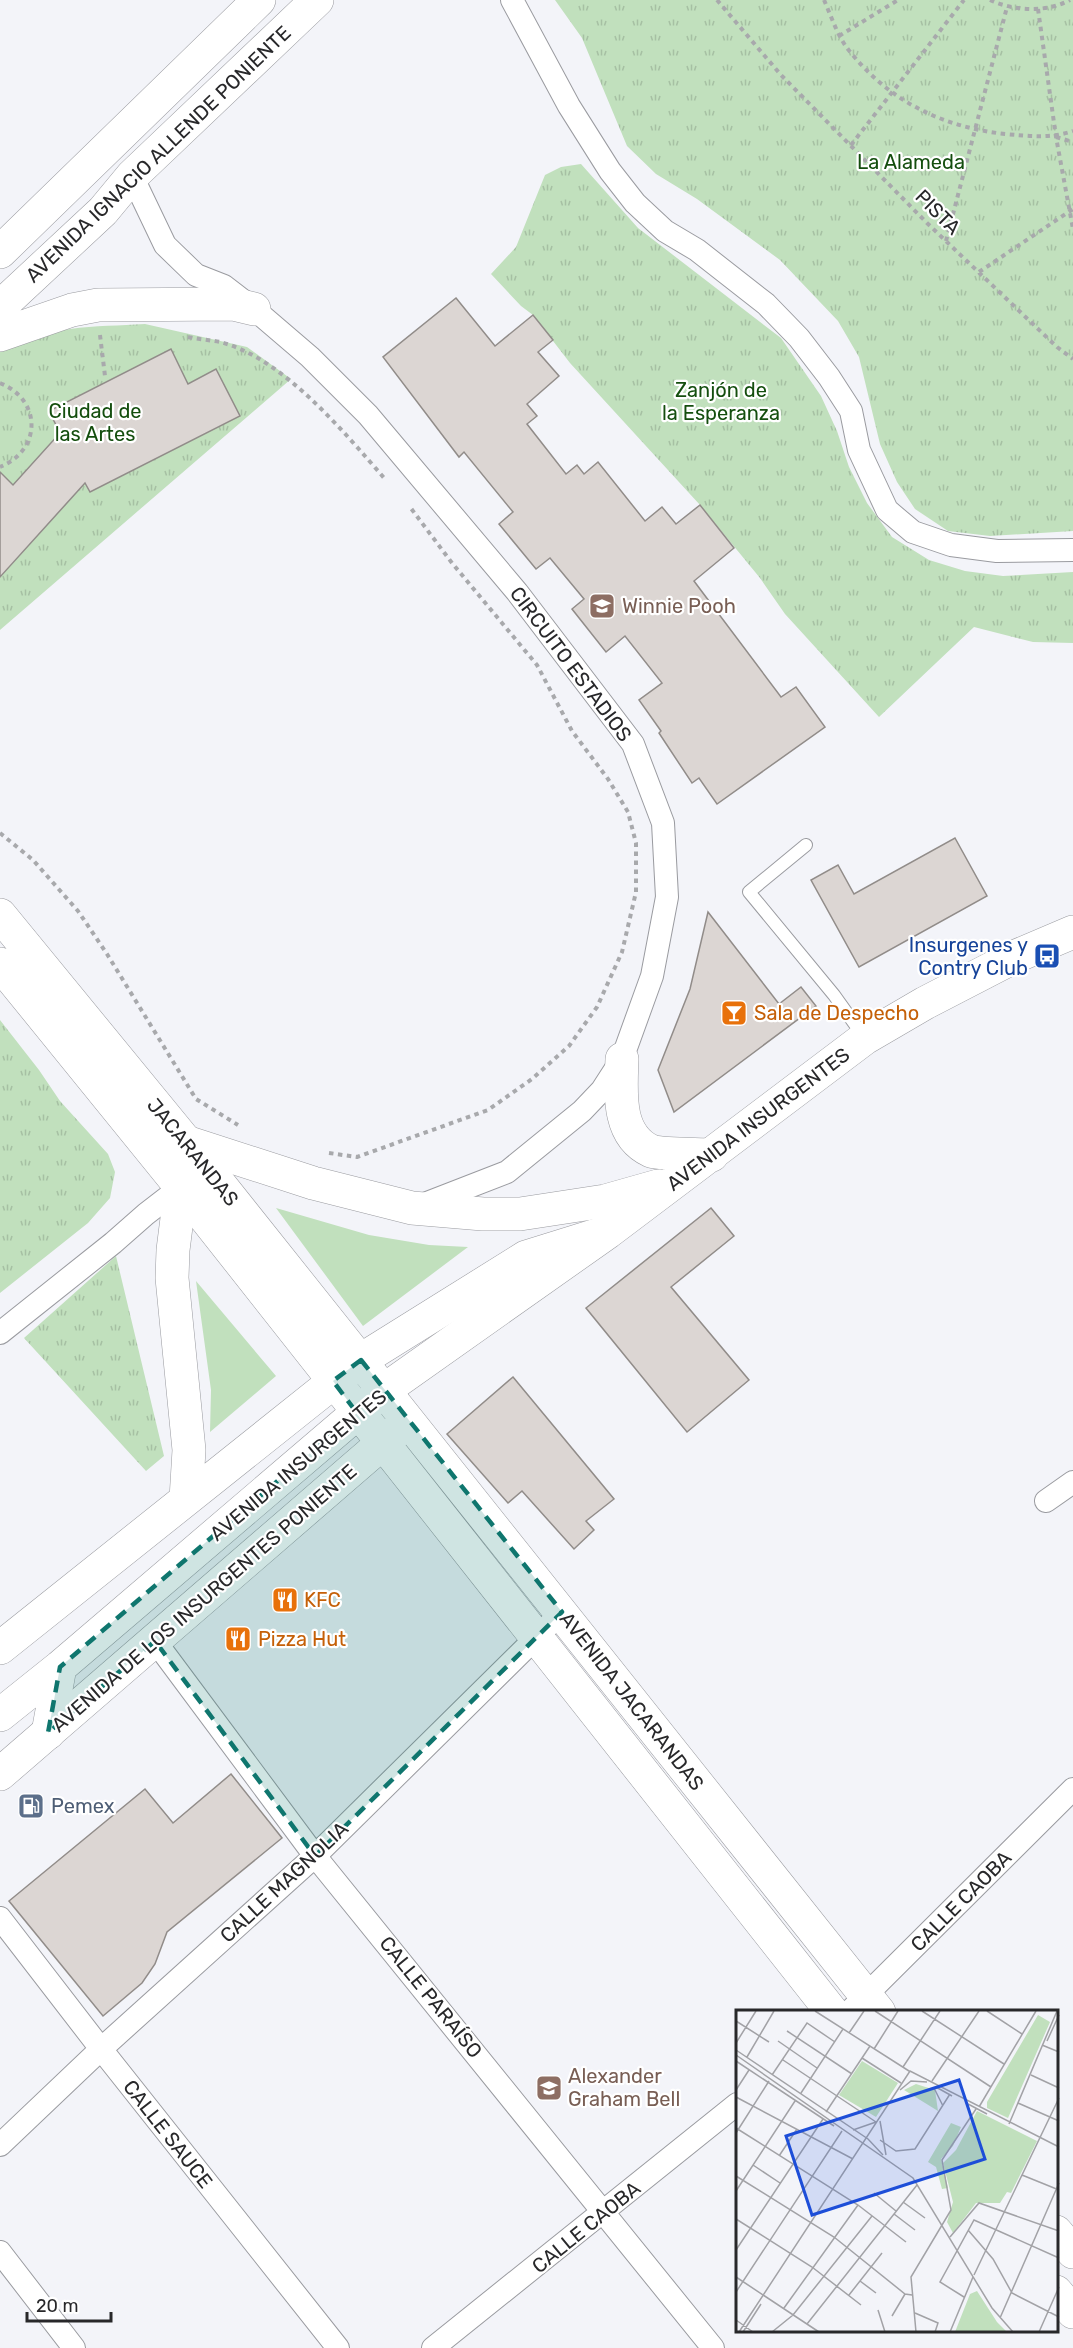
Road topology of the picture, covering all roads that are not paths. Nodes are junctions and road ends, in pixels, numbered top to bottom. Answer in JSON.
{"nodes":[{"id":1,"x":259,"y":0,"type":"edge"},
{"id":2,"x":317,"y":0,"type":"edge"},
{"id":3,"x":513,"y":0,"type":"edge"},
{"id":4,"x":132,"y":176,"type":"junction"},
{"id":5,"x":0,"y":252,"type":"edge"},
{"id":6,"x":0,"y":307,"type":"edge"},
{"id":7,"x":254,"y":309,"type":"junction"},
{"id":8,"x":0,"y":335,"type":"edge"},
{"id":9,"x":1073,"y":550,"type":"edge"},
{"id":10,"x":806,"y":845,"type":"dead end"},
{"id":11,"x":0,"y":915,"type":"edge"},
{"id":12,"x":1073,"y":932,"type":"edge"},
{"id":13,"x":0,"y":964,"type":"edge"},
{"id":14,"x":865,"y":1038,"type":"junction"},
{"id":15,"x":622,"y":1059,"type":"junction"},
{"id":16,"x":186,"y":1142,"type":"junction"},
{"id":17,"x":712,"y":1155,"type":"junction"},
{"id":18,"x":182,"y":1187,"type":"junction"},
{"id":19,"x":412,"y":1208,"type":"junction"},
{"id":20,"x":608,"y":1232,"type":"junction"},
{"id":21,"x":0,"y":1333,"type":"edge"},
{"id":22,"x":361,"y":1360,"type":"junction"},
{"id":23,"x":333,"y":1381,"type":"junction"},
{"id":24,"x":383,"y":1391,"type":"junction"},
{"id":25,"x":357,"y":1413,"type":"junction"},
{"id":26,"x":407,"y":1422,"type":"junction"},
{"id":27,"x":382,"y":1444,"type":"junction"},
{"id":28,"x":1073,"y":1482,"type":"edge"},
{"id":29,"x":186,"y":1499,"type":"junction"},
{"id":30,"x":1046,"y":1501,"type":"dead end"},
{"id":31,"x":562,"y":1612,"type":"junction"},
{"id":32,"x":536,"y":1638,"type":"junction"},
{"id":33,"x":155,"y":1641,"type":"junction"},
{"id":34,"x":0,"y":1648,"type":"edge"},
{"id":35,"x":60,"y":1667,"type":"junction"},
{"id":36,"x":0,"y":1714,"type":"edge"},
{"id":37,"x":48,"y":1733,"type":"junction"},
{"id":38,"x":0,"y":1774,"type":"edge"},
{"id":39,"x":1073,"y":1790,"type":"edge"},
{"id":40,"x":315,"y":1856,"type":"junction"},
{"id":41,"x":0,"y":1918,"type":"edge"},
{"id":42,"x":865,"y":2007,"type":"edge"},
{"id":43,"x":830,"y":2010,"type":"edge"},
{"id":44,"x":101,"y":2049,"type":"junction"},
{"id":45,"x":736,"y":2105,"type":"edge"},
{"id":46,"x":0,"y":2145,"type":"edge"},
{"id":47,"x":605,"y":2212,"type":"junction"},
{"id":48,"x":1058,"y":2234,"type":"edge"},
{"id":49,"x":0,"y":2252,"type":"edge"},
{"id":50,"x":1073,"y":2252,"type":"edge"},
{"id":51,"x":1058,"y":2294,"type":"edge"},
{"id":52,"x":1073,"y":2312,"type":"edge"},
{"id":53,"x":74,"y":2348,"type":"edge"},
{"id":54,"x":338,"y":2348,"type":"edge"},
{"id":55,"x":433,"y":2348,"type":"edge"},
{"id":56,"x":713,"y":2348,"type":"edge"}],
"edges":[{"from":1,"to":5,"type":"main road","name":"AVENIDA IGNACIO ALLENDE PONIENTE"},
{"from":2,"to":4,"type":"main road","name":"AVENIDA IGNACIO ALLENDE PONIENTE"},
{"from":3,"to":9,"type":"street"},
{"from":4,"to":6,"type":"main road","name":"AVENIDA IGNACIO ALLENDE PONIENTE"},
{"from":4,"to":7,"type":"street","name":"CIRCUITO ESTADIOS"},
{"from":7,"to":8,"type":"main road"},
{"from":7,"to":15,"type":"street","name":"CIRCUITO ESTADIOS"},
{"from":10,"to":14,"type":"lane"},
{"from":11,"to":16,"type":"main road","name":"JACARANDAS"},
{"from":12,"to":14,"type":"main road","name":"AVENIDA INSURGENTES"},
{"from":13,"to":18,"type":"main road","name":"JACARANDAS"},
{"from":14,"to":17,"type":"main road","name":"AVENIDA INSURGENTES"},
{"from":15,"to":17,"type":"main road"},
{"from":15,"to":19,"type":"street","name":"CIRCUITO ESTADIOS"},
{"from":16,"to":19,"type":"main road"},
{"from":16,"to":22,"type":"main road","name":"JACARANDAS"},
{"from":17,"to":19,"type":"main road"},
{"from":17,"to":20,"type":"main road","name":"AVENIDA INSURGENTES"},
{"from":18,"to":21,"type":"street"},
{"from":18,"to":23,"type":"main road","name":"JACARANDAS"},
{"from":18,"to":29,"type":"main road"},
{"from":20,"to":22,"type":"main road","name":"AVENIDA INSURGENTES"},
{"from":20,"to":24,"type":"main road","name":"AVENIDA INSURGENTES"},
{"from":22,"to":23,"type":"main road","name":"AVENIDA INSURGENTES"},
{"from":22,"to":24,"type":"main road","name":"JACARANDAS"},
{"from":23,"to":25,"type":"main road","name":"JACARANDAS"},
{"from":23,"to":29,"type":"main road"},
{"from":24,"to":25,"type":"main road","name":"AVENIDA INSURGENTES"},
{"from":24,"to":26,"type":"main road","name":"AVENIDA JACARANDAS"},
{"from":25,"to":27,"type":"main road","name":"AVENIDA JACARANDAS"},
{"from":25,"to":35,"type":"main road","name":"AVENIDA INSURGENTES"},
{"from":26,"to":27,"type":"main road","name":"AVENIDA DE LOS INSURGENTES PONIENTE"},
{"from":26,"to":31,"type":"main road","name":"AVENIDA JACARANDAS"},
{"from":27,"to":32,"type":"main road","name":"AVENIDA JACARANDAS"},
{"from":27,"to":33,"type":"main road","name":"AVENIDA DE LOS INSURGENTES PONIENTE"},
{"from":28,"to":30,"type":"street"},
{"from":29,"to":34,"type":"main road"},
{"from":31,"to":32,"type":"street","name":"CALLE MAGNOLIA"},
{"from":31,"to":42,"type":"main road","name":"AVENIDA JACARANDAS"},
{"from":32,"to":40,"type":"street","name":"CALLE MAGNOLIA"},
{"from":32,"to":43,"type":"main road","name":"AVENIDA JACARANDAS"},
{"from":33,"to":37,"type":"main road","name":"AVENIDA DE LOS INSURGENTES PONIENTE"},
{"from":33,"to":40,"type":"street","name":"CALLE PARAÍSO"},
{"from":35,"to":36,"type":"main road","name":"AVENIDA INSURGENTES"},
{"from":35,"to":37,"type":"main road"},
{"from":37,"to":38,"type":"main road","name":"AVENIDA DE LOS INSURGENTES PONIENTE"},
{"from":39,"to":42,"type":"street","name":"CALLE CAOBA"},
{"from":40,"to":44,"type":"street","name":"CALLE MAGNOLIA"},
{"from":40,"to":47,"type":"street","name":"CALLE PARAÍSO"},
{"from":41,"to":44,"type":"street","name":"CALLE SAUCE"},
{"from":44,"to":46,"type":"street","name":"CALLE MAGNOLIA"},
{"from":44,"to":54,"type":"street","name":"CALLE SAUCE"},
{"from":45,"to":47,"type":"street","name":"CALLE CAOBA"},
{"from":47,"to":55,"type":"street","name":"CALLE CAOBA"},
{"from":47,"to":56,"type":"street","name":"CALLE PARAÍSO"},
{"from":48,"to":50,"type":"main road"},
{"from":49,"to":53,"type":"street"},
{"from":51,"to":52,"type":"main road"}]}
